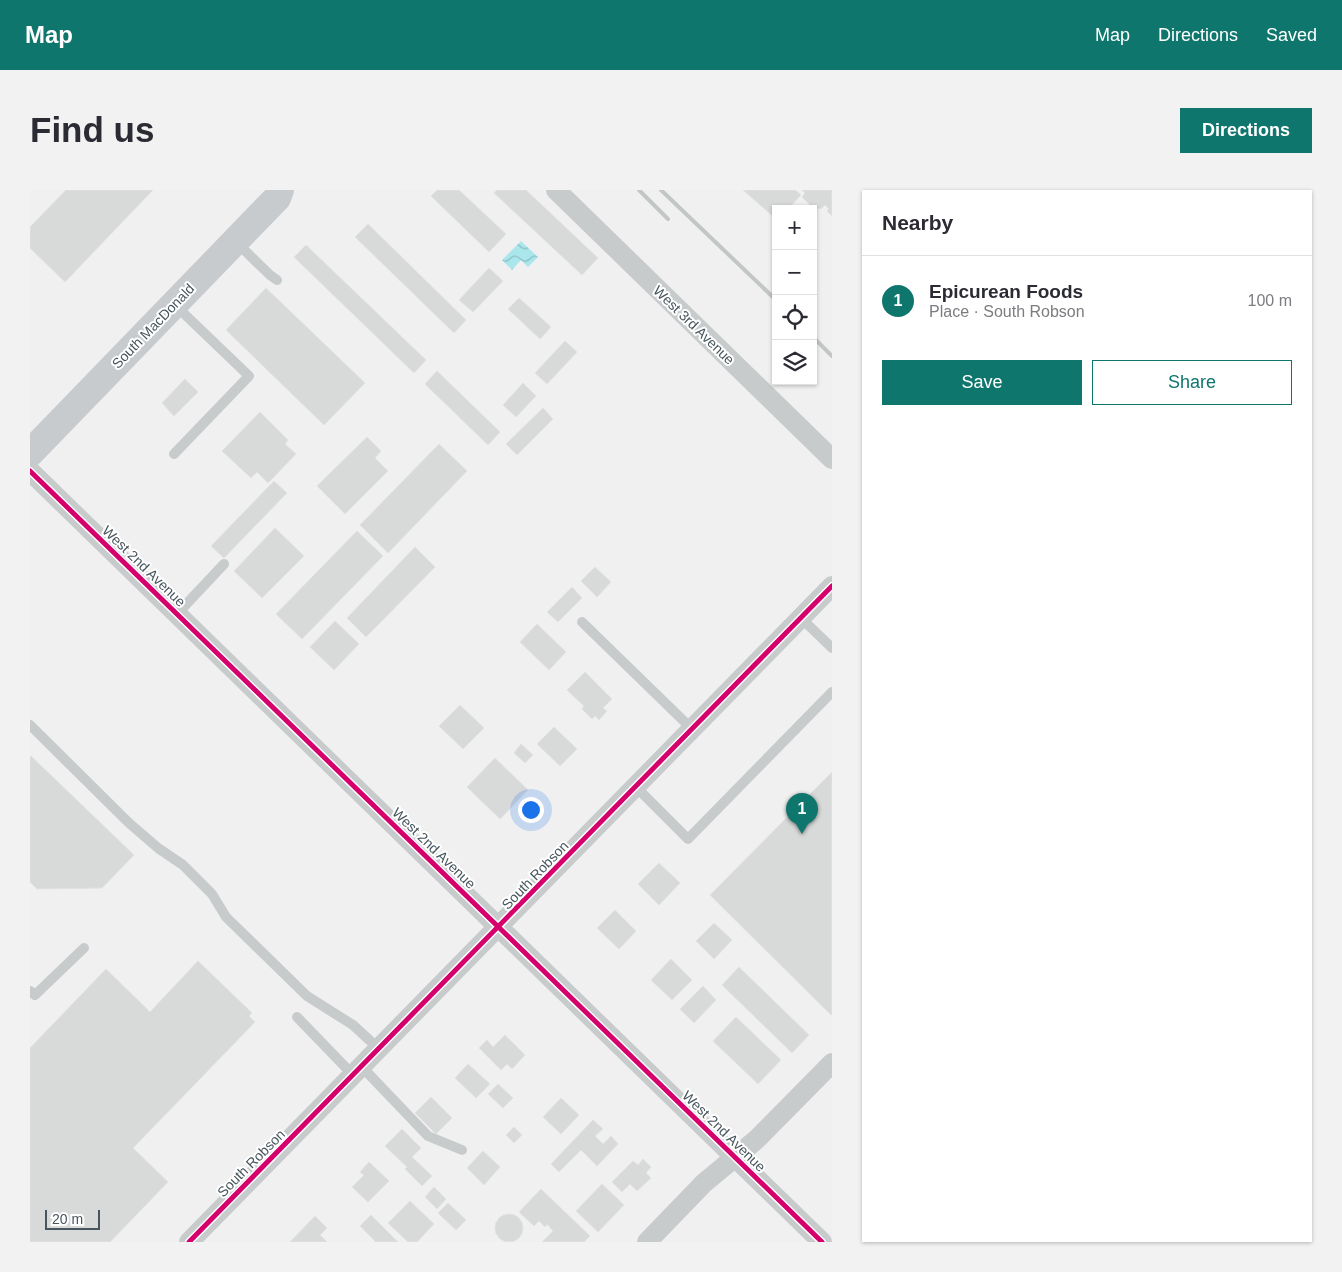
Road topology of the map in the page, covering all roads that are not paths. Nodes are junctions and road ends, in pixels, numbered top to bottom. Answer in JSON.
{"nodes":[{"id":1,"x":556,"y":190,"type":"edge"},
{"id":2,"x":285,"y":193,"type":"edge"},
{"id":3,"x":235,"y":242,"type":"junction"},
{"id":4,"x":277,"y":280,"type":"dead end"},
{"id":5,"x":174,"y":304,"type":"junction"},
{"id":6,"x":30,"y":454,"type":"edge"},
{"id":7,"x":174,"y":454,"type":"dead end"},
{"id":8,"x":832,"y":459,"type":"edge"},
{"id":9,"x":30,"y":471,"type":"edge"},
{"id":10,"x":224,"y":564,"type":"dead end"},
{"id":11,"x":832,"y":586,"type":"edge"},
{"id":12,"x":177,"y":614,"type":"junction"},
{"id":13,"x":801,"y":618,"type":"junction"},
{"id":14,"x":582,"y":622,"type":"dead end"},
{"id":15,"x":832,"y":648,"type":"edge"},
{"id":16,"x":832,"y":692,"type":"edge"},
{"id":17,"x":30,"y":725,"type":"edge"},
{"id":18,"x":692,"y":729,"type":"junction"},
{"id":19,"x":636,"y":787,"type":"junction"},
{"id":20,"x":499,"y":927,"type":"junction"},
{"id":21,"x":84,"y":948,"type":"dead end"},
{"id":22,"x":30,"y":991,"type":"edge"},
{"id":23,"x":297,"y":1017,"type":"dead end"},
{"id":24,"x":379,"y":1049,"type":"junction"},
{"id":25,"x":832,"y":1063,"type":"edge"},
{"id":26,"x":358,"y":1071,"type":"junction"},
{"id":27,"x":462,"y":1150,"type":"dead end"},
{"id":28,"x":734,"y":1157,"type":"junction"},
{"id":29,"x":189,"y":1242,"type":"edge"},
{"id":30,"x":647,"y":1242,"type":"edge"},
{"id":31,"x":822,"y":1242,"type":"edge"}],
"edges":[{"from":1,"to":8,"type":"street","name":"West 3rd Avenue"},
{"from":2,"to":3,"type":"street","name":"South MacDonald"},
{"from":3,"to":4,"type":"lane"},
{"from":3,"to":5,"type":"street","name":"South MacDonald"},
{"from":5,"to":6,"type":"street","name":"South MacDonald"},
{"from":5,"to":7,"type":"lane"},
{"from":9,"to":12,"type":"street","name":"West 2nd Avenue"},
{"from":10,"to":12,"type":"lane"},
{"from":11,"to":13,"type":"street","name":"South Robson"},
{"from":12,"to":20,"type":"street","name":"West 2nd Avenue"},
{"from":13,"to":15,"type":"lane"},
{"from":13,"to":18,"type":"street","name":"South Robson"},
{"from":14,"to":18,"type":"lane"},
{"from":16,"to":19,"type":"lane"},
{"from":17,"to":24,"type":"lane"},
{"from":18,"to":19,"type":"street","name":"South Robson"},
{"from":19,"to":20,"type":"street","name":"South Robson"},
{"from":20,"to":24,"type":"street","name":"South Robson"},
{"from":20,"to":28,"type":"street","name":"West 2nd Avenue"},
{"from":21,"to":22,"type":"lane"},
{"from":23,"to":26,"type":"lane"},
{"from":24,"to":26,"type":"street","name":"South Robson"},
{"from":25,"to":28,"type":"street"},
{"from":26,"to":27,"type":"lane"},
{"from":26,"to":29,"type":"street","name":"South Robson"},
{"from":28,"to":30,"type":"street"},
{"from":28,"to":31,"type":"street","name":"West 2nd Avenue"}]}
